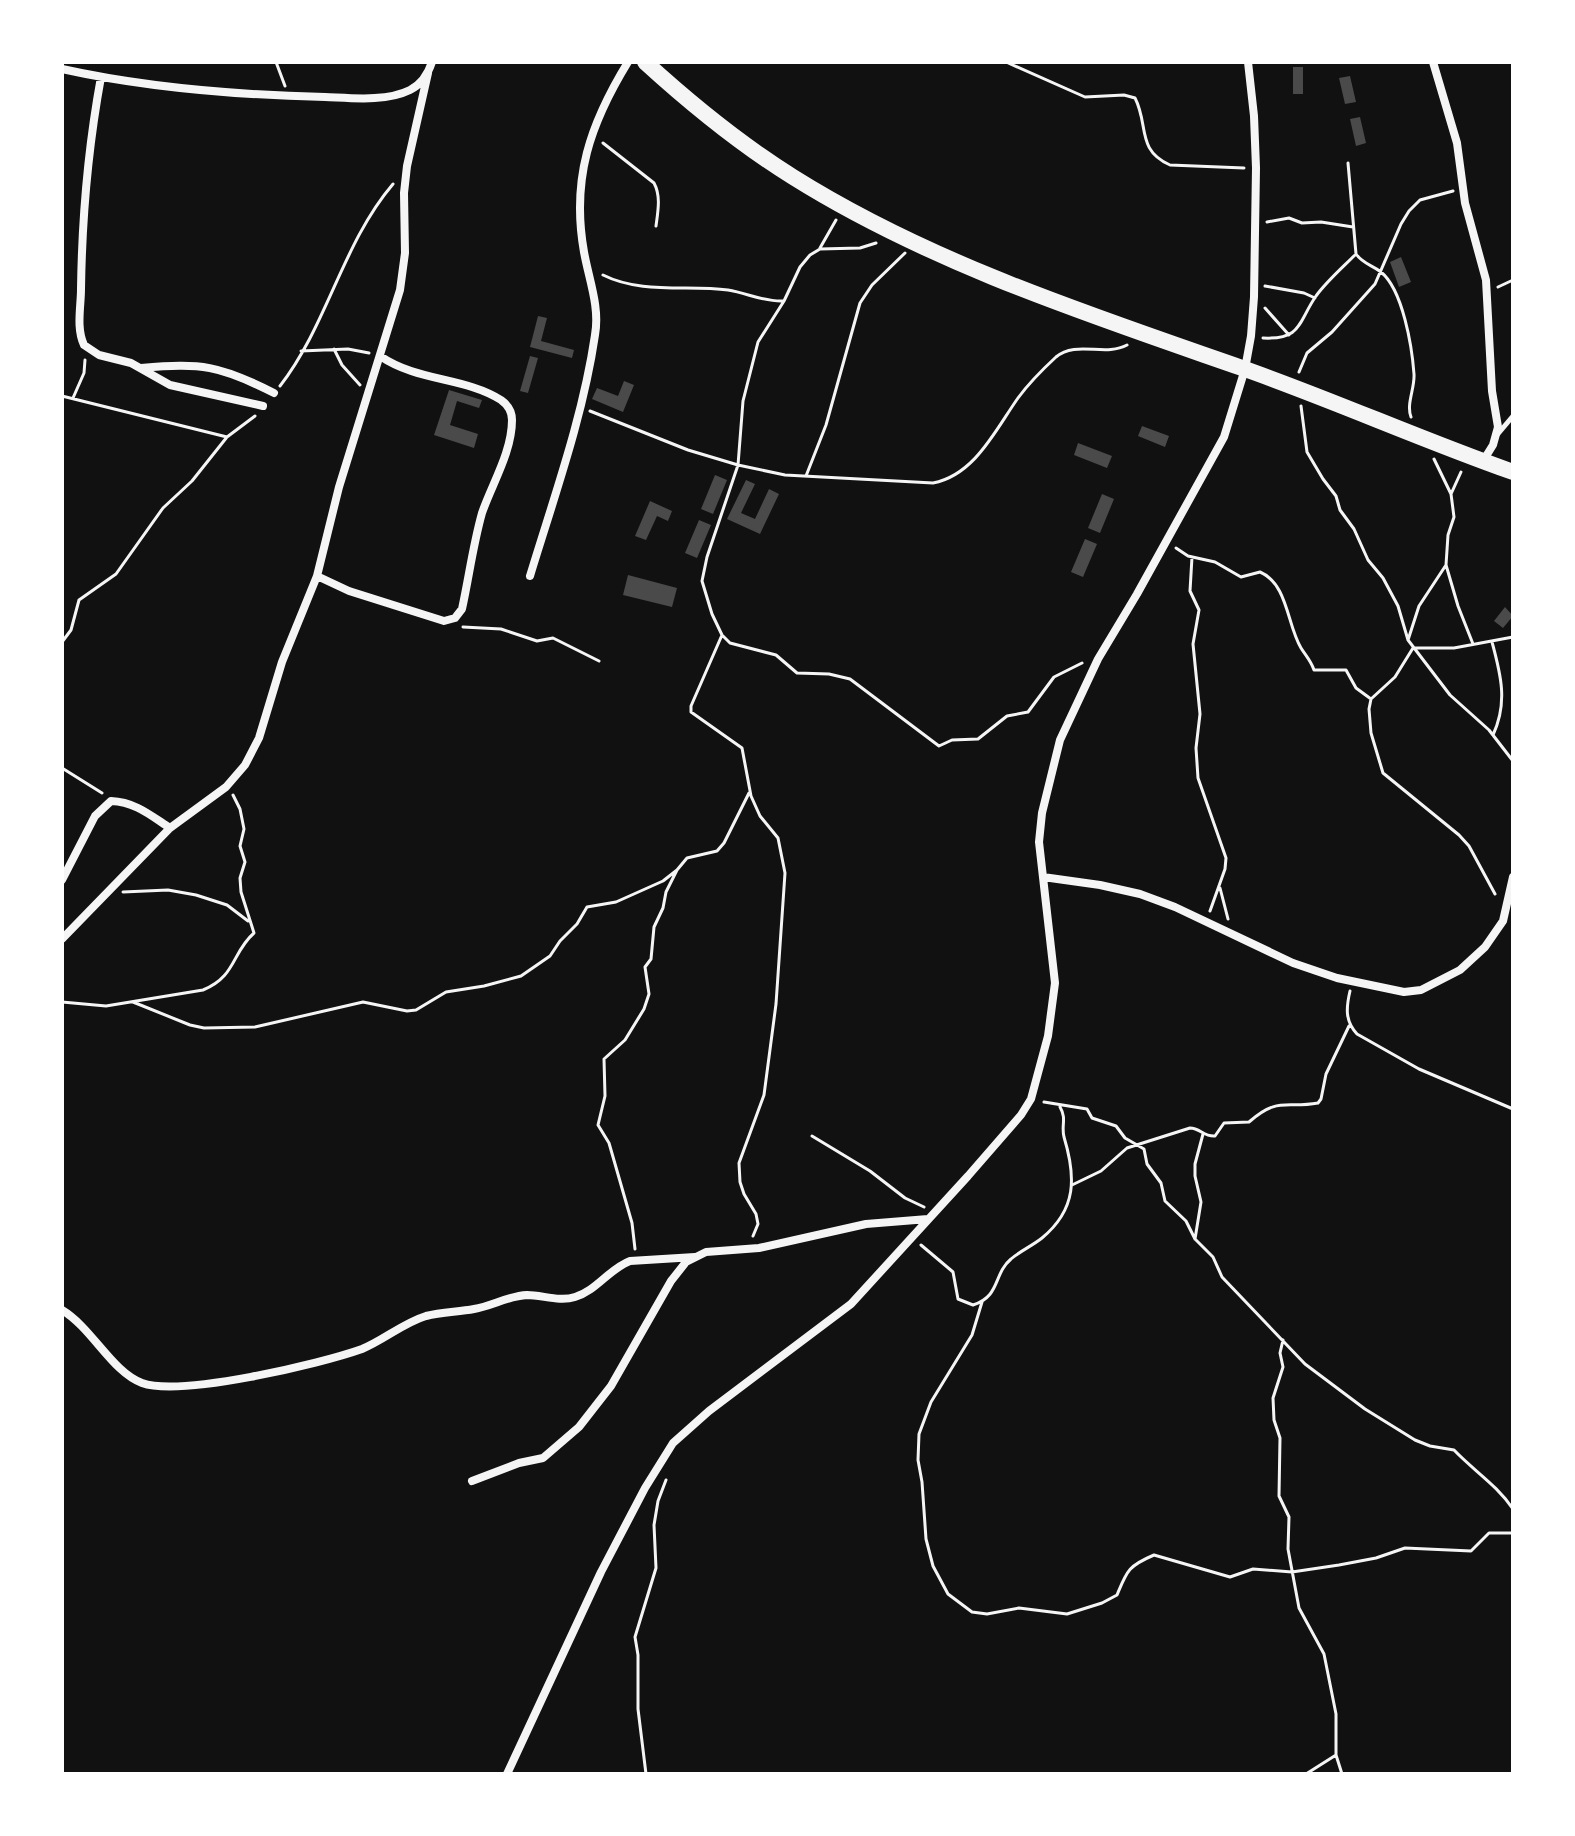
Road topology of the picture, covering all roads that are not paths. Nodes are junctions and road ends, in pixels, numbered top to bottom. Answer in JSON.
{"nodes":[{"id":1,"x":432,"y":62,"type":"edge"},
{"id":2,"x":628,"y":62,"type":"edge"},
{"id":3,"x":645,"y":62,"type":"edge"},
{"id":4,"x":1248,"y":62,"type":"edge"},
{"id":5,"x":1433,"y":62,"type":"edge"},
{"id":6,"x":62,"y":69,"type":"edge"},
{"id":7,"x":428,"y":73,"type":"junction"},
{"id":8,"x":101,"y":77,"type":"junction"},
{"id":9,"x":380,"y":356,"type":"junction"},
{"id":10,"x":140,"y":368,"type":"junction"},
{"id":11,"x":1245,"y":369,"type":"junction"},
{"id":12,"x":274,"y":393,"type":"dead end"},
{"id":13,"x":263,"y":406,"type":"dead end"},
{"id":14,"x":1513,"y":416,"type":"edge"},
{"id":15,"x":1496,"y":436,"type":"junction"},
{"id":16,"x":1475,"y":459,"type":"junction"},
{"id":17,"x":1513,"y":472,"type":"edge"},
{"id":18,"x":317,"y":576,"type":"junction"},
{"id":19,"x":530,"y":576,"type":"dead end"},
{"id":20,"x":170,"y":828,"type":"junction"},
{"id":21,"x":1043,"y":877,"type":"junction"},
{"id":22,"x":1513,"y":877,"type":"edge"},
{"id":23,"x":62,"y":880,"type":"edge"},
{"id":24,"x":62,"y":939,"type":"edge"},
{"id":25,"x":928,"y":1219,"type":"junction"},
{"id":26,"x":695,"y":1257,"type":"junction"},
{"id":27,"x":62,"y":1310,"type":"edge"},
{"id":28,"x":472,"y":1481,"type":"dead end"},
{"id":29,"x":507,"y":1774,"type":"edge"}],
"edges":[{"from":1,"to":7,"type":"street"},
{"from":2,"to":19,"type":"street"},
{"from":3,"to":11,"type":"main road"},
{"from":4,"to":11,"type":"street"},
{"from":5,"to":15,"type":"street"},
{"from":6,"to":8,"type":"street"},
{"from":7,"to":8,"type":"street"},
{"from":7,"to":9,"type":"street"},
{"from":8,"to":10,"type":"street"},
{"from":9,"to":18,"type":"street"},
{"from":9,"to":18,"type":"street"},
{"from":10,"to":12,"type":"street"},
{"from":10,"to":13,"type":"street"},
{"from":11,"to":16,"type":"main road"},
{"from":11,"to":21,"type":"street"},
{"from":14,"to":15,"type":"lane"},
{"from":15,"to":16,"type":"street"},
{"from":16,"to":17,"type":"main road"},
{"from":18,"to":20,"type":"street"},
{"from":20,"to":23,"type":"street"},
{"from":20,"to":24,"type":"street"},
{"from":21,"to":22,"type":"street"},
{"from":21,"to":25,"type":"street"},
{"from":25,"to":26,"type":"street"},
{"from":25,"to":29,"type":"street"},
{"from":26,"to":27,"type":"street"},
{"from":26,"to":28,"type":"street"}]}
